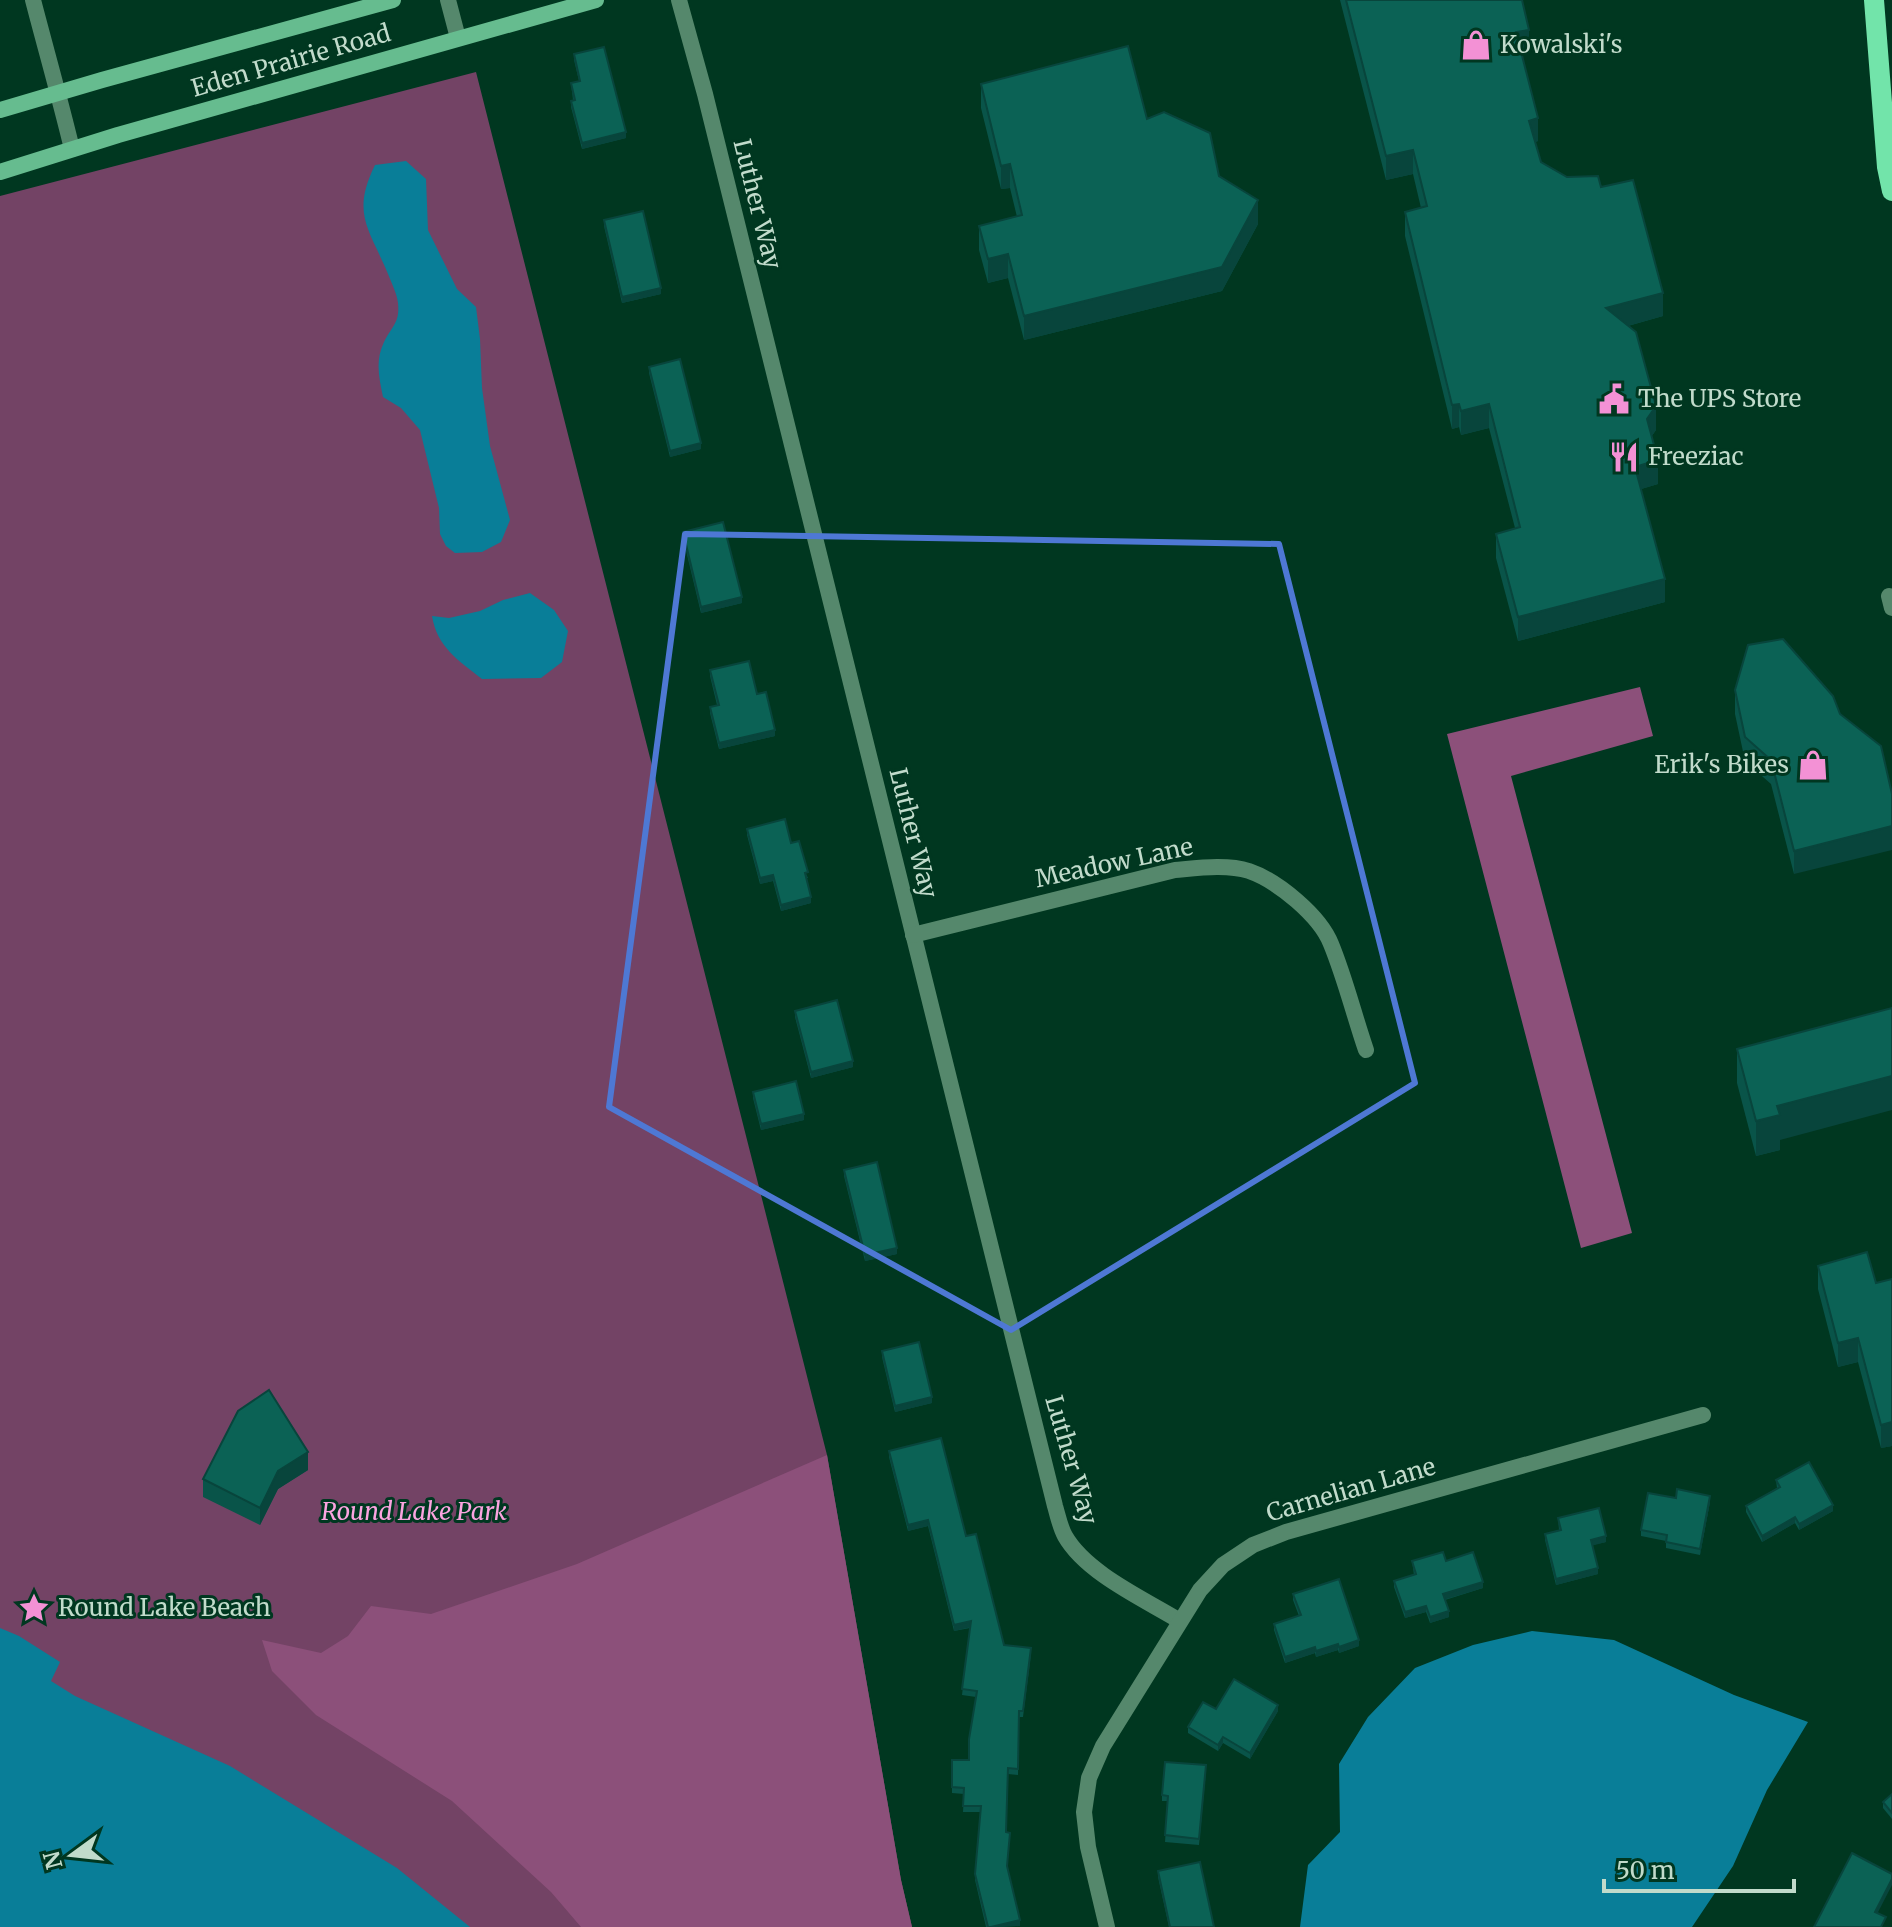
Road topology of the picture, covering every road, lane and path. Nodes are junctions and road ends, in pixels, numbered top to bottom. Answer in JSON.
{"nodes":[{"id":1,"x":33,"y":0,"type":"edge"},
{"id":2,"x":393,"y":0,"type":"edge"},
{"id":3,"x":448,"y":0,"type":"edge"},
{"id":4,"x":596,"y":0,"type":"edge"},
{"id":5,"x":679,"y":0,"type":"edge"},
{"id":6,"x":1874,"y":0,"type":"edge"},
{"id":7,"x":458,"y":38,"type":"junction"},
{"id":8,"x":59,"y":93,"type":"junction"},
{"id":9,"x":0,"y":110,"type":"edge"},
{"id":10,"x":72,"y":149,"type":"junction"},
{"id":11,"x":0,"y":172,"type":"edge"},
{"id":12,"x":1892,"y":191,"type":"edge"},
{"id":13,"x":913,"y":935,"type":"junction"},
{"id":14,"x":1366,"y":1050,"type":"dead end"},
{"id":15,"x":1703,"y":1415,"type":"dead end"},
{"id":16,"x":1180,"y":1621,"type":"junction"},
{"id":17,"x":1107,"y":1927,"type":"edge"}],
"edges":[{"from":1,"to":8,"type":"street"},
{"from":2,"to":8,"type":"main road","name":"Eden Prairie Road"},
{"from":3,"to":7,"type":"street"},
{"from":4,"to":7,"type":"main road","name":"Eden Prairie Road"},
{"from":5,"to":13,"type":"street","name":"Luther Way"},
{"from":6,"to":12,"type":"main road"},
{"from":7,"to":10,"type":"main road","name":"Eden Prairie Road"},
{"from":8,"to":9,"type":"main road","name":"Eden Prairie Road"},
{"from":8,"to":10,"type":"street"},
{"from":10,"to":11,"type":"main road","name":"Eden Prairie Road"},
{"from":13,"to":14,"type":"street","name":"Meadow Lane"},
{"from":13,"to":16,"type":"street","name":"Luther Way"},
{"from":15,"to":16,"type":"street","name":"Carnelian Lane"},
{"from":16,"to":17,"type":"street","name":"Carnelian Lane"}]}
